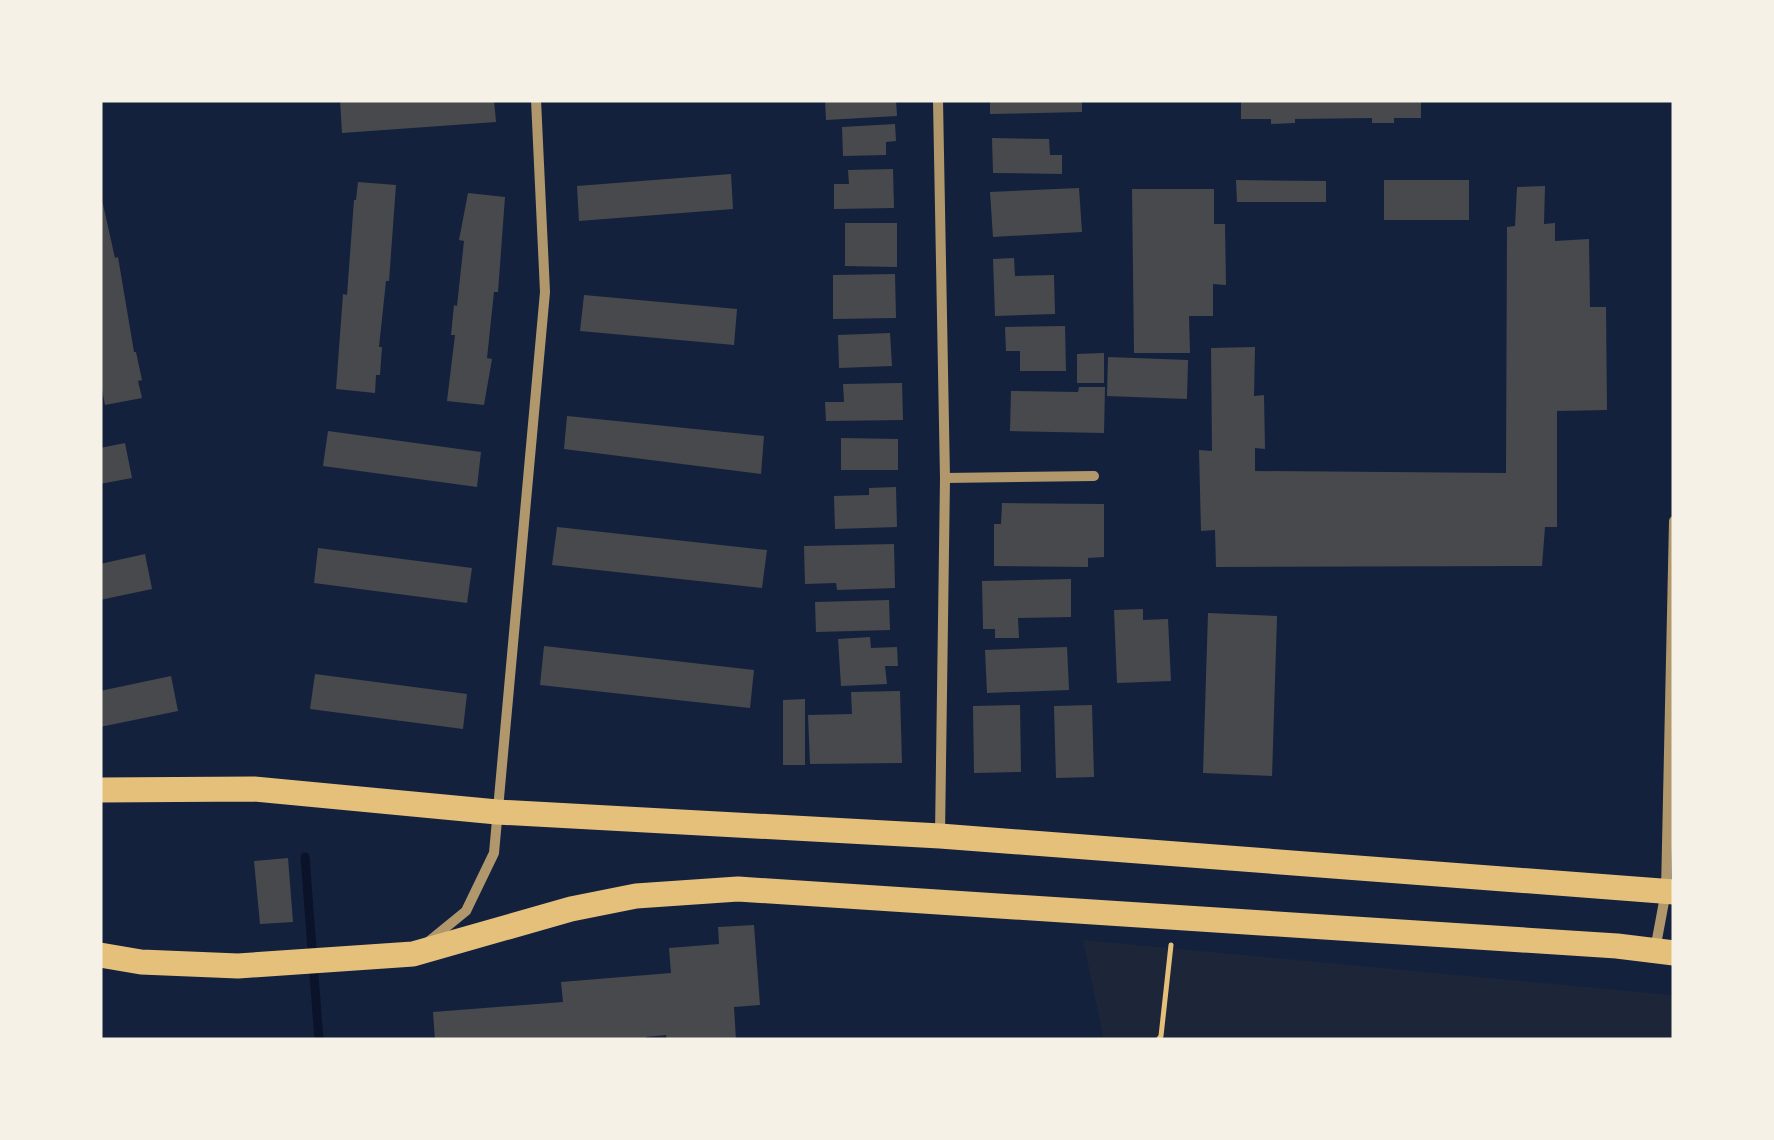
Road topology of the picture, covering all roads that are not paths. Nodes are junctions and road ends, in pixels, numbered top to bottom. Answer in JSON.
{"nodes":[{"id":1,"x":536,"y":100,"type":"edge"},
{"id":2,"x":938,"y":100,"type":"edge"},
{"id":3,"x":1094,"y":476,"type":"dead end"},
{"id":4,"x":946,"y":478,"type":"junction"},
{"id":5,"x":1674,"y":521,"type":"edge"},
{"id":6,"x":100,"y":790,"type":"edge"},
{"id":7,"x":497,"y":812,"type":"junction"},
{"id":8,"x":940,"y":836,"type":"junction"},
{"id":9,"x":1670,"y":892,"type":"edge"},
{"id":10,"x":1664,"y":952,"type":"edge"},
{"id":11,"x":100,"y":954,"type":"edge"},
{"id":12,"x":413,"y":954,"type":"junction"}],
"edges":[{"from":1,"to":7,"type":"street"},
{"from":2,"to":4,"type":"street"},
{"from":3,"to":4,"type":"street"},
{"from":4,"to":8,"type":"street"},
{"from":5,"to":9,"type":"street"},
{"from":6,"to":7,"type":"main road"},
{"from":7,"to":8,"type":"main road"},
{"from":7,"to":12,"type":"street"},
{"from":8,"to":9,"type":"main road"},
{"from":9,"to":10,"type":"street"},
{"from":10,"to":12,"type":"main road"},
{"from":11,"to":12,"type":"main road"}]}
